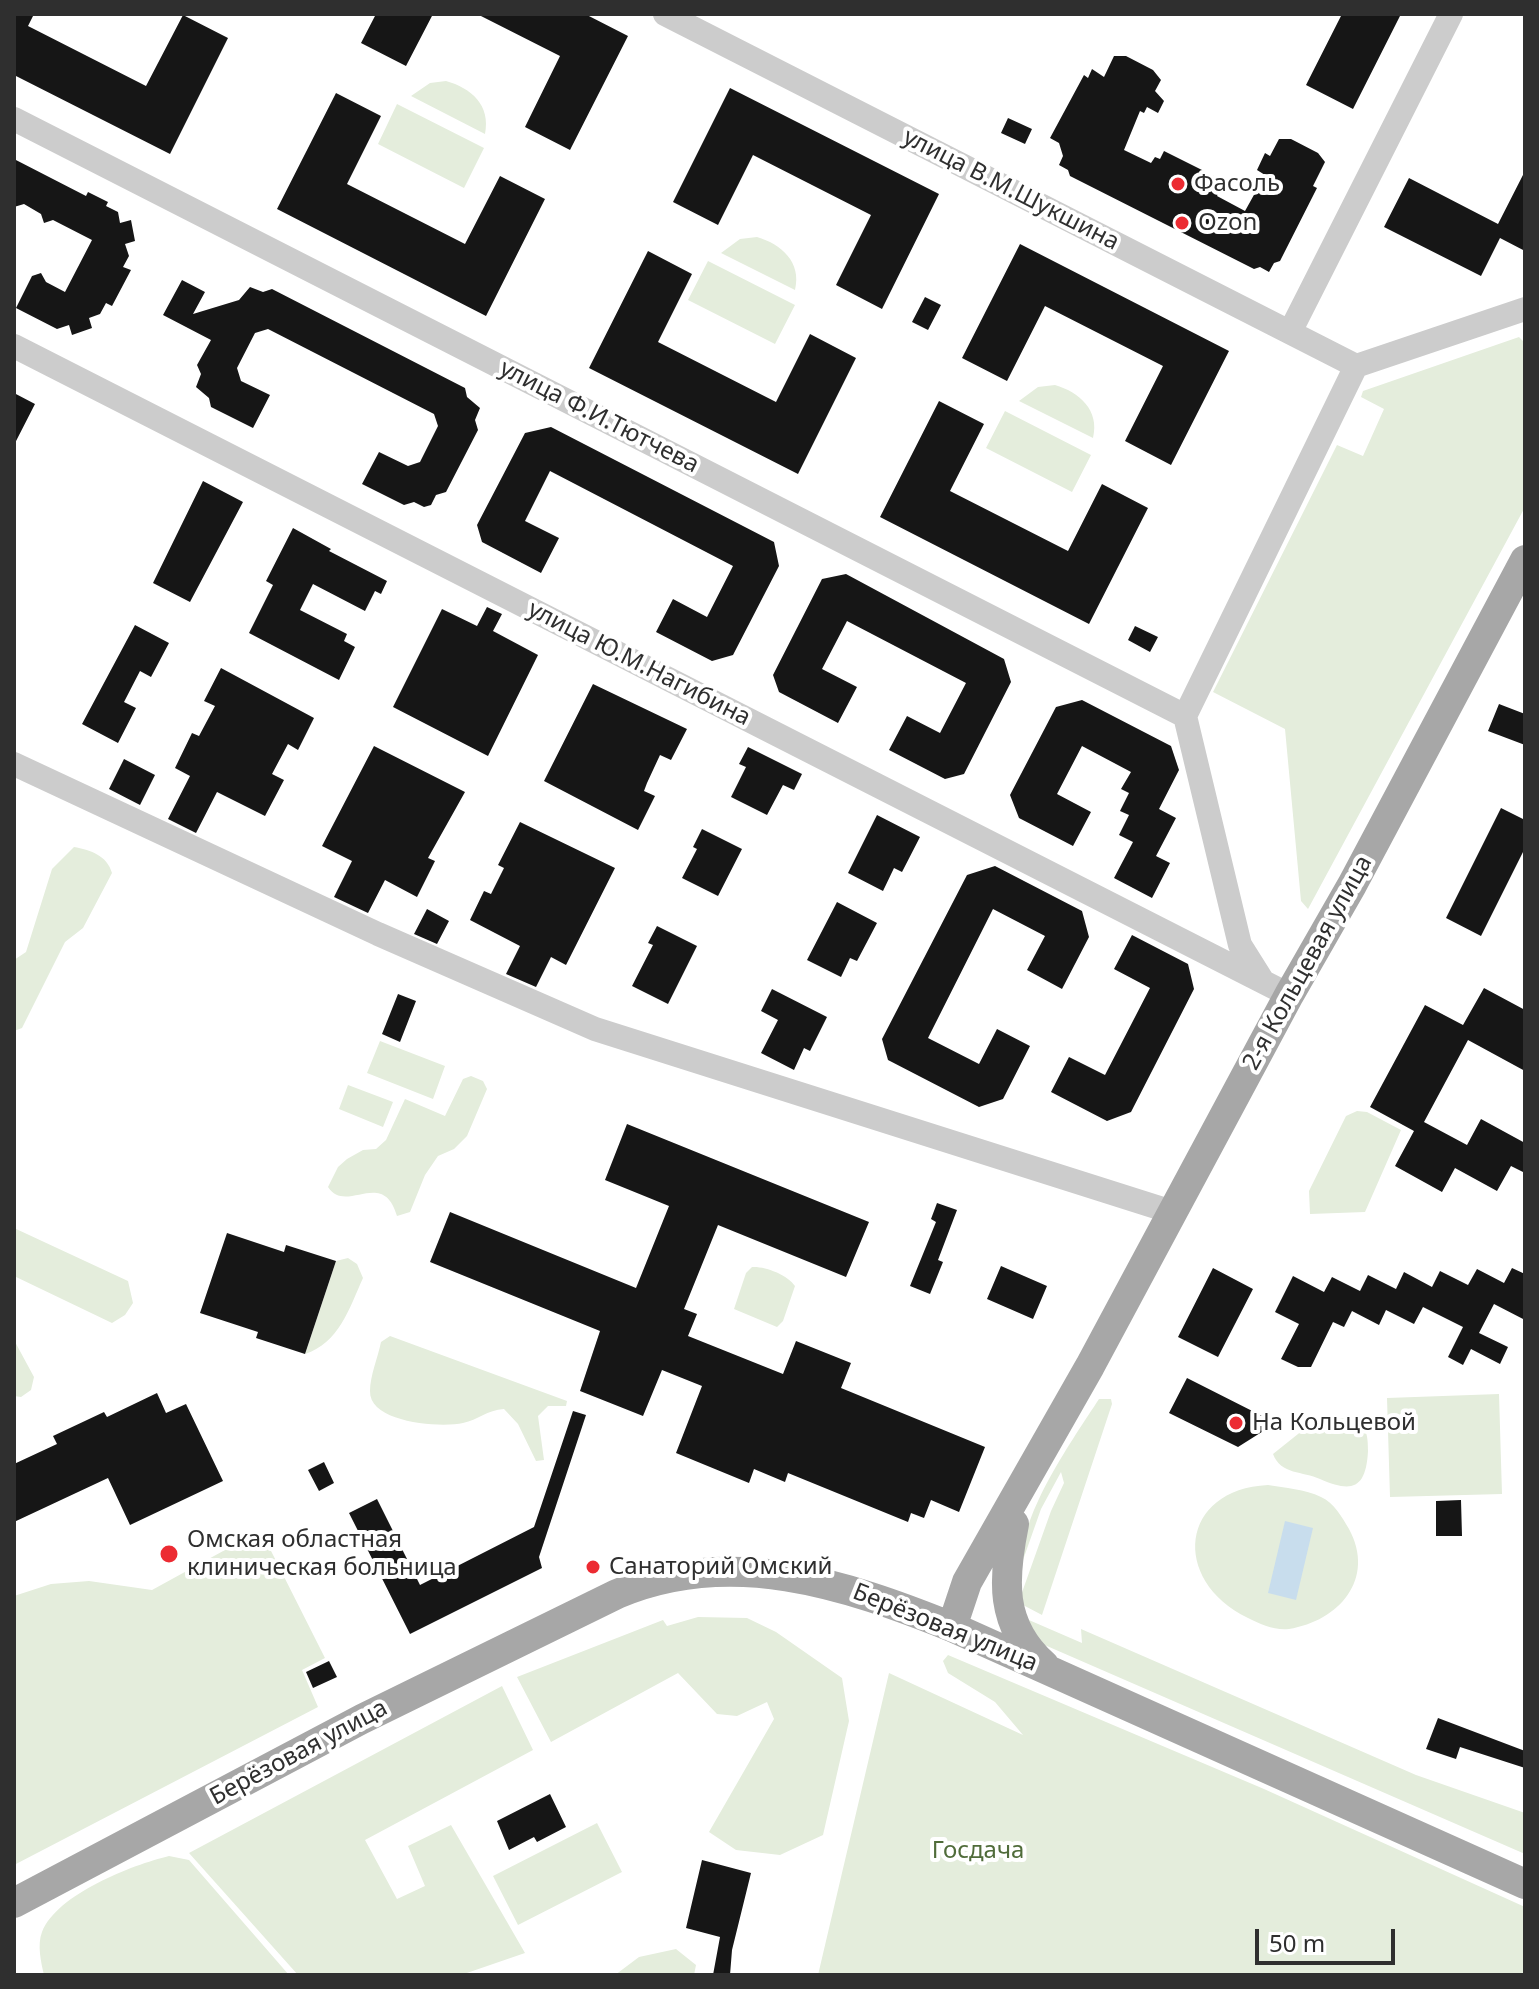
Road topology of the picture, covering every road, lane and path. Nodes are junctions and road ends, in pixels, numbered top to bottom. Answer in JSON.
{"nodes":[{"id":1,"x":665,"y":14,"type":"edge"},
{"id":2,"x":1451,"y":14,"type":"edge"},
{"id":3,"x":14,"y":119,"type":"edge"},
{"id":4,"x":1525,"y":309,"type":"edge"},
{"id":5,"x":1290,"y":332,"type":"junction"},
{"id":6,"x":14,"y":346,"type":"edge"},
{"id":7,"x":1356,"y":366,"type":"junction"},
{"id":8,"x":1525,"y":560,"type":"edge"},
{"id":9,"x":1185,"y":716,"type":"junction"},
{"id":10,"x":14,"y":764,"type":"edge"},
{"id":11,"x":1276,"y":989,"type":"junction"},
{"id":12,"x":1172,"y":1212,"type":"junction"},
{"id":13,"x":1090,"y":1366,"type":"junction"},
{"id":14,"x":1014,"y":1524,"type":"junction"},
{"id":15,"x":952,"y":1627,"type":"junction"},
{"id":16,"x":1052,"y":1671,"type":"junction"},
{"id":17,"x":1525,"y":1884,"type":"edge"},
{"id":18,"x":14,"y":1903,"type":"edge"}],
"edges":[{"from":1,"to":5,"type":"street","name":"улица В.М.Шукшина"},
{"from":2,"to":5,"type":"street"},
{"from":3,"to":9,"type":"street","name":"улица Ф.И.Тютчева"},
{"from":4,"to":7,"type":"street"},
{"from":5,"to":7,"type":"street","name":"улица В.М.Шукшина"},
{"from":6,"to":11,"type":"street","name":"улица Ю.М.Нагибина"},
{"from":7,"to":9,"type":"street"},
{"from":8,"to":11,"type":"main road","name":"2-я Кольцевая улица"},
{"from":9,"to":11,"type":"street"},
{"from":10,"to":12,"type":"street"},
{"from":11,"to":12,"type":"main road","name":"2-я Кольцевая улица"},
{"from":12,"to":13,"type":"main road","name":"2-я Кольцевая улица"},
{"from":13,"to":14,"type":"main road","name":"2-я Кольцевая улица"},
{"from":13,"to":15,"type":"main road","name":"2-я Кольцевая улица"},
{"from":14,"to":15,"type":"main road","name":"2-я Кольцевая улица"},
{"from":14,"to":16,"type":"main road"},
{"from":15,"to":16,"type":"main road","name":"Берёзовая улица"},
{"from":15,"to":18,"type":"main road","name":"Берёзовая улица"},
{"from":16,"to":17,"type":"main road","name":"Берёзовая улица"}]}
